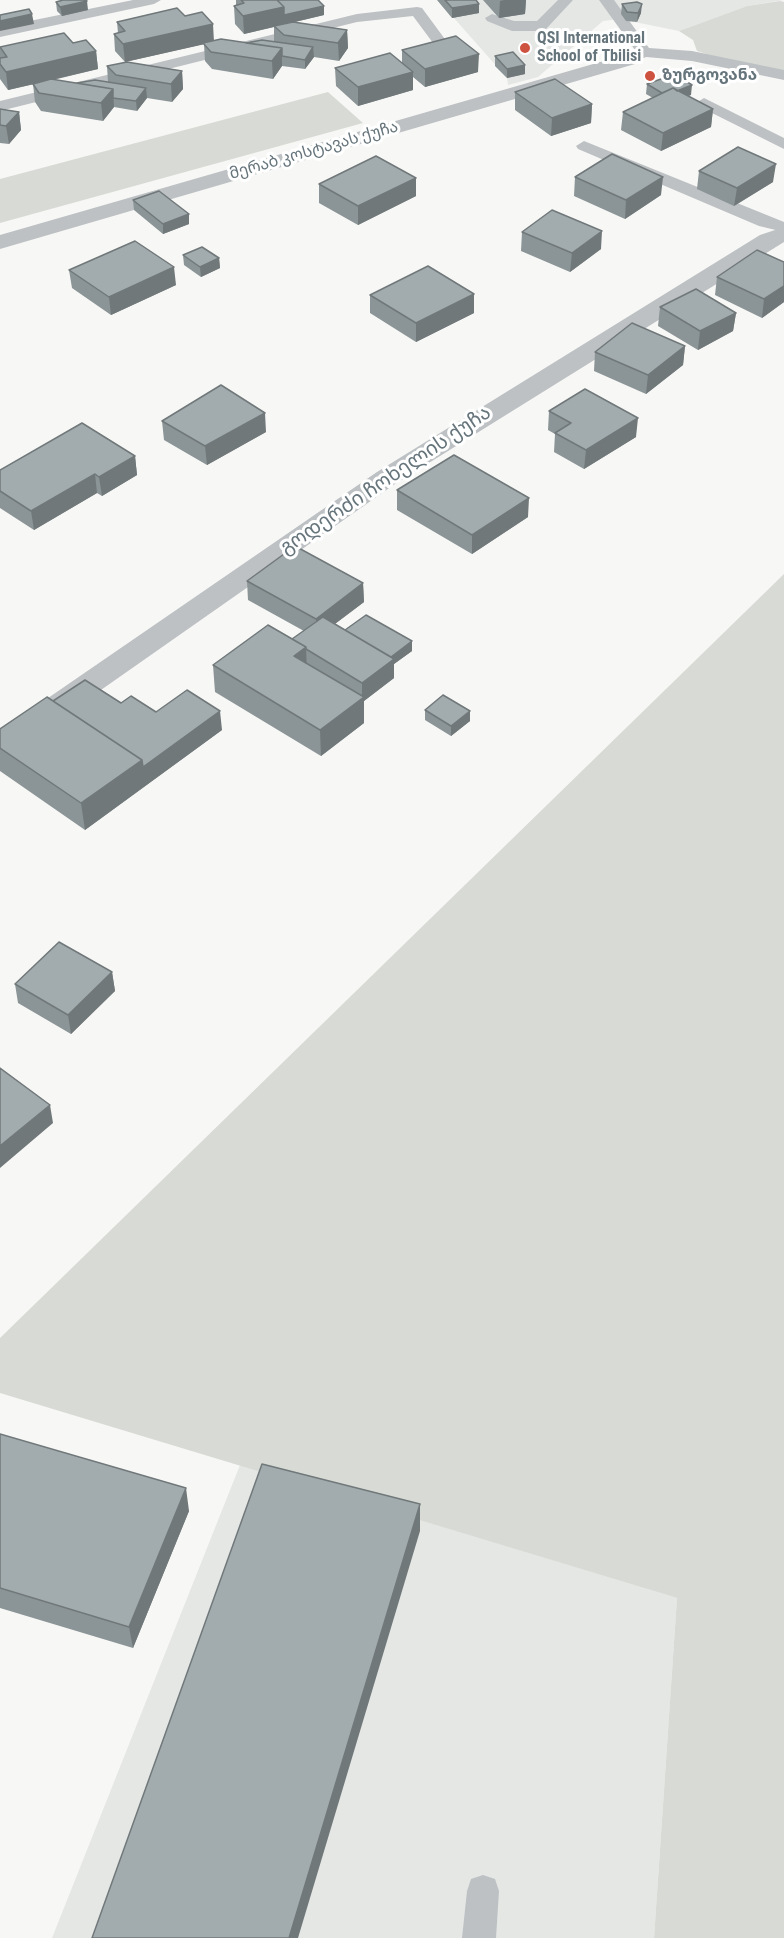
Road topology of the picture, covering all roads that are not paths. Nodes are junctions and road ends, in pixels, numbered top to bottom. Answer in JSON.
{"nodes":[{"id":1,"x":154,"y":0,"type":"edge"},
{"id":2,"x":566,"y":0,"type":"edge"},
{"id":3,"x":606,"y":0,"type":"edge"},
{"id":4,"x":492,"y":18,"type":"dead end"},
{"id":5,"x":0,"y":32,"type":"edge"},
{"id":6,"x":636,"y":56,"type":"junction"},
{"id":7,"x":410,"y":59,"type":"edge"},
{"id":8,"x":784,"y":75,"type":"edge"},
{"id":9,"x":704,"y":103,"type":"edge"},
{"id":10,"x":0,"y":106,"type":"edge"},
{"id":11,"x":784,"y":144,"type":"edge"},
{"id":12,"x":584,"y":146,"type":"dead end"},
{"id":13,"x":784,"y":227,"type":"edge"},
{"id":14,"x":784,"y":234,"type":"edge"},
{"id":15,"x":0,"y":242,"type":"edge"},
{"id":16,"x":0,"y":746,"type":"edge"},
{"id":17,"x":483,"y":1892,"type":"dead end"},
{"id":18,"x":479,"y":1938,"type":"edge"}],
"edges":[{"from":1,"to":5,"type":"lane"},
{"from":2,"to":4,"type":"lane"},
{"from":3,"to":6,"type":"lane"},
{"from":6,"to":8,"type":"lane"},
{"from":6,"to":15,"type":"street","name":"მერაბ კოსტავას ქუჩა"},
{"from":7,"to":10,"type":"lane"},
{"from":9,"to":11,"type":"lane"},
{"from":12,"to":13,"type":"lane"},
{"from":14,"to":16,"type":"street","name":"გოდერძი ჩოხელის ქუჩა"},
{"from":17,"to":18,"type":"lane"}]}
